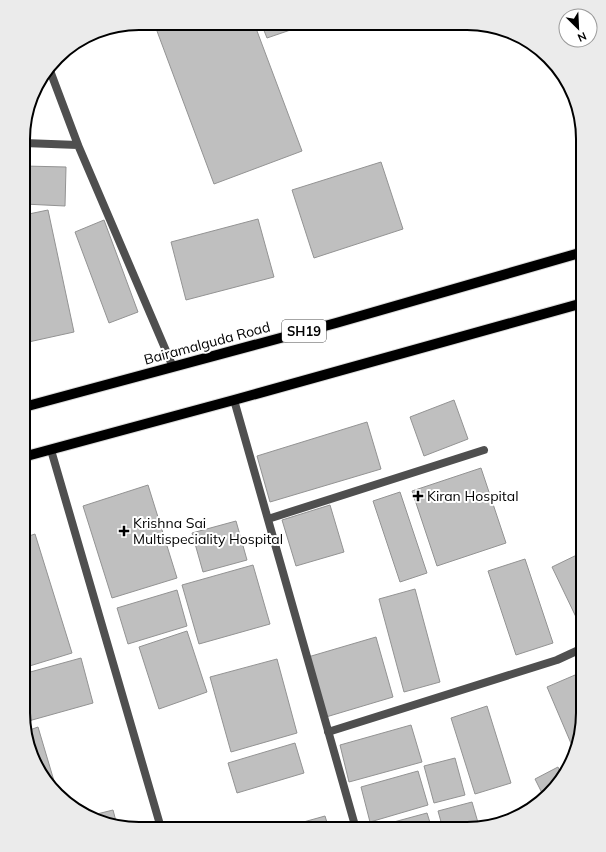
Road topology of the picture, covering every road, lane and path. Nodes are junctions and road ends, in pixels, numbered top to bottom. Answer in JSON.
{"nodes":[{"id":1,"x":51,"y":74,"type":"edge"},
{"id":2,"x":30,"y":143,"type":"edge"},
{"id":3,"x":78,"y":145,"type":"junction"},
{"id":4,"x":576,"y":254,"type":"edge"},
{"id":5,"x":576,"y":305,"type":"edge"},
{"id":6,"x":173,"y":367,"type":"junction"},
{"id":7,"x":234,"y":400,"type":"junction"},
{"id":8,"x":30,"y":406,"type":"edge"},
{"id":9,"x":51,"y":450,"type":"junction"},
{"id":10,"x":484,"y":450,"type":"dead end"},
{"id":11,"x":30,"y":455,"type":"edge"},
{"id":12,"x":268,"y":519,"type":"junction"},
{"id":13,"x":576,"y":651,"type":"edge"},
{"id":14,"x":328,"y":732,"type":"junction"},
{"id":15,"x":159,"y":822,"type":"edge"},
{"id":16,"x":354,"y":822,"type":"edge"}],
"edges":[{"from":1,"to":3,"type":"street"},
{"from":2,"to":3,"type":"street"},
{"from":3,"to":6,"type":"street"},
{"from":4,"to":6,"type":"main road","name":"Bairamalguda Road","number":"SH19"},
{"from":5,"to":7,"type":"main road"},
{"from":6,"to":8,"type":"main road","name":"Bairamalguda Road","number":"SH19"},
{"from":7,"to":9,"type":"main road"},
{"from":7,"to":12,"type":"street"},
{"from":9,"to":11,"type":"main road"},
{"from":9,"to":15,"type":"street"},
{"from":10,"to":12,"type":"street"},
{"from":12,"to":14,"type":"street"},
{"from":13,"to":14,"type":"street"},
{"from":14,"to":16,"type":"street"}]}
